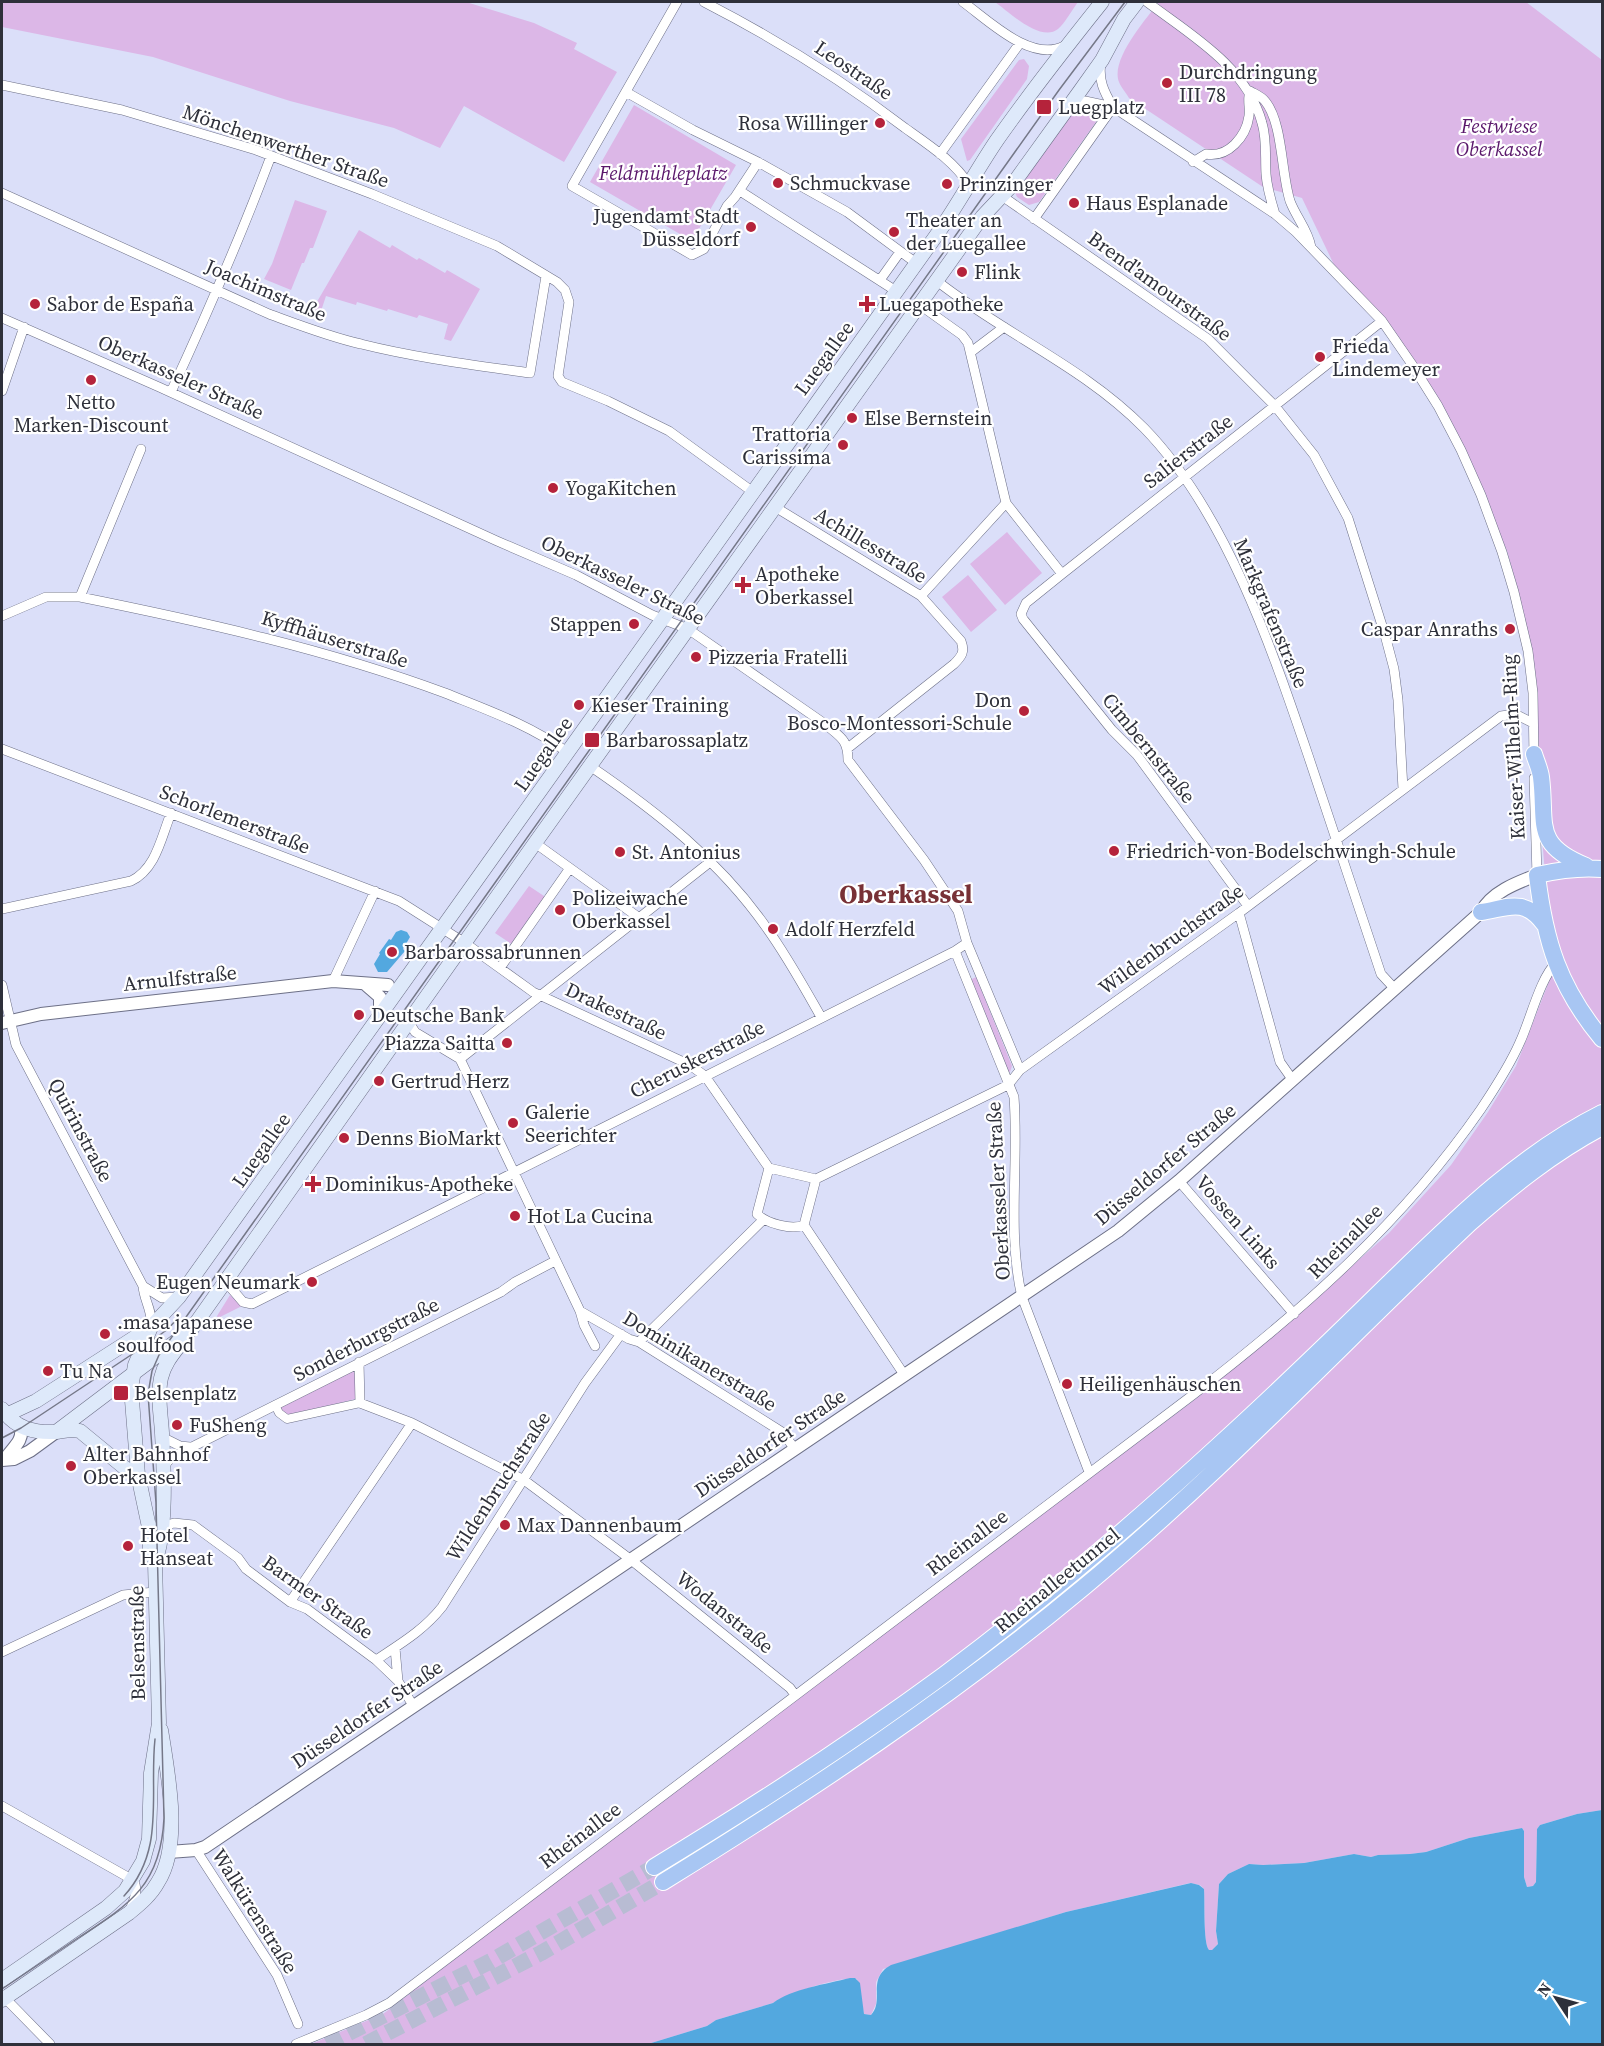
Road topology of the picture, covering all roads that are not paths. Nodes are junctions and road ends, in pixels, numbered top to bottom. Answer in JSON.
{"nodes":[{"id":1,"x":677,"y":2,"type":"edge"},
{"id":2,"x":704,"y":2,"type":"edge"},
{"id":3,"x":963,"y":2,"type":"edge"},
{"id":4,"x":1101,"y":2,"type":"edge"},
{"id":5,"x":1137,"y":2,"type":"edge"},
{"id":6,"x":1147,"y":2,"type":"edge"},
{"id":7,"x":1020,"y":43,"type":"junction"},
{"id":8,"x":1067,"y":44,"type":"junction"},
{"id":9,"x":1102,"y":60,"type":"junction"},
{"id":10,"x":2,"y":84,"type":"edge"},
{"id":11,"x":1250,"y":91,"type":"junction"},
{"id":12,"x":626,"y":92,"type":"junction"},
{"id":13,"x":1070,"y":106,"type":"junction"},
{"id":14,"x":1113,"y":107,"type":"junction"},
{"id":15,"x":940,"y":154,"type":"junction"},
{"id":16,"x":271,"y":156,"type":"junction"},
{"id":17,"x":758,"y":162,"type":"junction"},
{"id":18,"x":1193,"y":162,"type":"junction"},
{"id":19,"x":970,"y":186,"type":"junction"},
{"id":20,"x":740,"y":191,"type":"junction"},
{"id":21,"x":2,"y":194,"type":"edge"},
{"id":22,"x":1002,"y":196,"type":"junction"},
{"id":23,"x":1289,"y":198,"type":"junction"},
{"id":24,"x":1275,"y":214,"type":"junction"},
{"id":25,"x":1034,"y":219,"type":"junction"},
{"id":26,"x":1311,"y":248,"type":"junction"},
{"id":27,"x":900,"y":252,"type":"junction"},
{"id":28,"x":916,"y":263,"type":"junction"},
{"id":29,"x":546,"y":276,"type":"junction"},
{"id":30,"x":880,"y":280,"type":"junction"},
{"id":31,"x":937,"y":281,"type":"junction"},
{"id":32,"x":218,"y":290,"type":"junction"},
{"id":33,"x":896,"y":291,"type":"junction"},
{"id":34,"x":920,"y":305,"type":"junction"},
{"id":35,"x":2,"y":318,"type":"edge"},
{"id":36,"x":1382,"y":321,"type":"junction"},
{"id":37,"x":24,"y":327,"type":"junction"},
{"id":38,"x":1004,"y":327,"type":"junction"},
{"id":39,"x":971,"y":352,"type":"junction"},
{"id":40,"x":2,"y":392,"type":"edge"},
{"id":41,"x":171,"y":392,"type":"junction"},
{"id":42,"x":1275,"y":406,"type":"junction"},
{"id":43,"x":141,"y":449,"type":"dead end"},
{"id":44,"x":1184,"y":476,"type":"junction"},
{"id":45,"x":753,"y":492,"type":"junction"},
{"id":46,"x":1006,"y":503,"type":"junction"},
{"id":47,"x":775,"y":507,"type":"junction"},
{"id":48,"x":1062,"y":574,"type":"junction"},
{"id":49,"x":921,"y":596,"type":"junction"},
{"id":50,"x":80,"y":597,"type":"junction"},
{"id":51,"x":1021,"y":614,"type":"joint"},
{"id":52,"x":2,"y":616,"type":"edge"},
{"id":53,"x":662,"y":619,"type":"junction"},
{"id":54,"x":688,"y":630,"type":"junction"},
{"id":55,"x":1533,"y":723,"type":"junction"},
{"id":56,"x":2,"y":748,"type":"edge"},
{"id":57,"x":848,"y":748,"type":"junction"},
{"id":58,"x":567,"y":752,"type":"junction"},
{"id":59,"x":1534,"y":754,"type":"junction"},
{"id":60,"x":590,"y":766,"type":"junction"},
{"id":61,"x":1403,"y":789,"type":"junction"},
{"id":62,"x":171,"y":813,"type":"junction"},
{"id":63,"x":1336,"y":839,"type":"junction"},
{"id":64,"x":535,"y":843,"type":"junction"},
{"id":65,"x":710,"y":862,"type":"junction"},
{"id":66,"x":570,"y":868,"type":"junction"},
{"id":67,"x":1596,"y":868,"type":"edge"},
{"id":68,"x":1537,"y":875,"type":"junction"},
{"id":69,"x":375,"y":891,"type":"junction"},
{"id":70,"x":1248,"y":906,"type":"junction"},
{"id":71,"x":2,"y":909,"type":"edge"},
{"id":72,"x":1481,"y":912,"type":"junction"},
{"id":73,"x":1239,"y":913,"type":"junction"},
{"id":74,"x":638,"y":917,"type":"junction"},
{"id":75,"x":1544,"y":924,"type":"junction"},
{"id":76,"x":446,"y":931,"type":"junction"},
{"id":77,"x":465,"y":943,"type":"junction"},
{"id":78,"x":967,"y":943,"type":"junction"},
{"id":79,"x":955,"y":951,"type":"junction"},
{"id":80,"x":1556,"y":963,"type":"junction"},
{"id":81,"x":500,"y":968,"type":"junction"},
{"id":82,"x":333,"y":981,"type":"junction"},
{"id":83,"x":405,"y":982,"type":"junction"},
{"id":84,"x":364,"y":983,"type":"junction"},
{"id":85,"x":2,"y":985,"type":"edge"},
{"id":86,"x":388,"y":985,"type":"joint"},
{"id":87,"x":1394,"y":988,"type":"junction"},
{"id":88,"x":541,"y":996,"type":"junction"},
{"id":89,"x":380,"y":1016,"type":"junction"},
{"id":90,"x":821,"y":1017,"type":"junction"},
{"id":91,"x":5,"y":1021,"type":"edge"},
{"id":92,"x":409,"y":1022,"type":"junction"},
{"id":93,"x":1602,"y":1039,"type":"edge"},
{"id":94,"x":460,"y":1059,"type":"junction"},
{"id":95,"x":1020,"y":1070,"type":"junction"},
{"id":96,"x":705,"y":1076,"type":"junction"},
{"id":97,"x":1292,"y":1079,"type":"junction"},
{"id":98,"x":1008,"y":1085,"type":"junction"},
{"id":99,"x":1602,"y":1113,"type":"edge"},
{"id":100,"x":1602,"y":1128,"type":"edge"},
{"id":101,"x":769,"y":1168,"type":"junction"},
{"id":102,"x":514,"y":1171,"type":"junction"},
{"id":103,"x":816,"y":1179,"type":"junction"},
{"id":104,"x":1179,"y":1181,"type":"junction"},
{"id":105,"x":763,"y":1220,"type":"junction"},
{"id":106,"x":804,"y":1225,"type":"junction"},
{"id":107,"x":1429,"y":1253,"type":"junction"},
{"id":108,"x":555,"y":1261,"type":"junction"},
{"id":109,"x":225,"y":1281,"type":"junction"},
{"id":110,"x":143,"y":1286,"type":"junction"},
{"id":111,"x":178,"y":1297,"type":"junction"},
{"id":112,"x":1022,"y":1297,"type":"junction"},
{"id":113,"x":580,"y":1311,"type":"junction"},
{"id":114,"x":1294,"y":1314,"type":"junction"},
{"id":115,"x":151,"y":1327,"type":"junction"},
{"id":116,"x":191,"y":1330,"type":"junction"},
{"id":117,"x":621,"y":1334,"type":"junction"},
{"id":118,"x":639,"y":1342,"type":"junction"},
{"id":119,"x":595,"y":1346,"type":"dead end"},
{"id":120,"x":359,"y":1362,"type":"junction"},
{"id":121,"x":132,"y":1375,"type":"junction"},
{"id":122,"x":905,"y":1376,"type":"junction"},
{"id":123,"x":360,"y":1403,"type":"junction"},
{"id":124,"x":275,"y":1405,"type":"junction"},
{"id":125,"x":3,"y":1413,"type":"edge"},
{"id":126,"x":412,"y":1423,"type":"junction"},
{"id":127,"x":21,"y":1428,"type":"junction"},
{"id":128,"x":56,"y":1432,"type":"junction"},
{"id":129,"x":162,"y":1437,"type":"junction"},
{"id":130,"x":192,"y":1447,"type":"junction"},
{"id":131,"x":795,"y":1449,"type":"junction"},
{"id":132,"x":4,"y":1459,"type":"edge"},
{"id":133,"x":163,"y":1467,"type":"junction"},
{"id":134,"x":1089,"y":1472,"type":"junction"},
{"id":135,"x":138,"y":1475,"type":"junction"},
{"id":136,"x":524,"y":1480,"type":"junction"},
{"id":137,"x":162,"y":1532,"type":"junction"},
{"id":138,"x":630,"y":1559,"type":"junction"},
{"id":139,"x":155,"y":1562,"type":"junction"},
{"id":140,"x":156,"y":1592,"type":"junction"},
{"id":141,"x":290,"y":1602,"type":"junction"},
{"id":142,"x":394,"y":1648,"type":"junction"},
{"id":143,"x":2,"y":1652,"type":"edge"},
{"id":144,"x":376,"y":1660,"type":"junction"},
{"id":145,"x":398,"y":1681,"type":"junction"},
{"id":146,"x":795,"y":1695,"type":"junction"},
{"id":147,"x":414,"y":1707,"type":"junction"},
{"id":148,"x":159,"y":1723,"type":"junction"},
{"id":149,"x":150,"y":1793,"type":"junction"},
{"id":150,"x":2,"y":1806,"type":"edge"},
{"id":151,"x":196,"y":1850,"type":"junction"},
{"id":152,"x":169,"y":1852,"type":"junction"},
{"id":153,"x":143,"y":1861,"type":"junction"},
{"id":154,"x":654,"y":1867,"type":"tunnel mouth"},
{"id":155,"x":133,"y":1880,"type":"junction"},
{"id":156,"x":663,"y":1882,"type":"tunnel mouth"},
{"id":157,"x":129,"y":1913,"type":"junction"},
{"id":158,"x":2,"y":1980,"type":"edge"},
{"id":159,"x":2,"y":1998,"type":"edge"},
{"id":160,"x":298,"y":2024,"type":"dead end"},
{"id":161,"x":50,"y":2044,"type":"edge"},
{"id":162,"x":296,"y":2044,"type":"edge"}],
"edges":[{"from":1,"to":12,"type":"street"},
{"from":2,"to":15,"type":"street","name":"Leostraße"},
{"from":3,"to":7,"type":"street"},
{"from":4,"to":8,"type":"main road","name":"Luegallee"},
{"from":5,"to":9,"type":"main road"},
{"from":6,"to":11,"type":"street","name":"Kaiser-Wilhelm-Ring"},
{"from":7,"to":8,"type":"street"},
{"from":7,"to":15,"type":"street"},
{"from":8,"to":19,"type":"main road","name":"Luegallee"},
{"from":9,"to":13,"type":"main road"},
{"from":9,"to":14,"type":"street"},
{"from":10,"to":16,"type":"street","name":"Mönchenwerther Straße"},
{"from":11,"to":18,"type":"street"},
{"from":11,"to":23,"type":"street","name":"Kaiser-Wilhelm-Ring"},
{"from":11,"to":24,"type":"street","name":"Kaiser-Wilhelm-Ring"},
{"from":12,"to":17,"type":"street"},
{"from":12,"to":20,"type":"street"},
{"from":13,"to":14,"type":"street","name":"Kaiser-Wilhelm-Ring"},
{"from":13,"to":22,"type":"main road"},
{"from":14,"to":18,"type":"street","name":"Kaiser-Wilhelm-Ring"},
{"from":14,"to":25,"type":"street"},
{"from":15,"to":19,"type":"street","name":"Leostraße"},
{"from":16,"to":29,"type":"street","name":"Mönchenwerther Straße"},
{"from":16,"to":32,"type":"street"},
{"from":17,"to":20,"type":"street"},
{"from":17,"to":27,"type":"street"},
{"from":18,"to":24,"type":"street","name":"Kaiser-Wilhelm-Ring"},
{"from":19,"to":28,"type":"main road","name":"Luegallee"},
{"from":20,"to":30,"type":"street"},
{"from":21,"to":32,"type":"street","name":"Joachimstraße"},
{"from":22,"to":25,"type":"street","name":"Brend'amourstraße"},
{"from":22,"to":31,"type":"main road"},
{"from":23,"to":24,"type":"street"},
{"from":23,"to":26,"type":"street","name":"Kaiser-Wilhelm-Ring"},
{"from":24,"to":26,"type":"street","name":"Kaiser-Wilhelm-Ring"},
{"from":25,"to":42,"type":"street","name":"Brend'amourstraße"},
{"from":26,"to":36,"type":"street","name":"Kaiser-Wilhelm-Ring"},
{"from":27,"to":28,"type":"street"},
{"from":27,"to":30,"type":"street"},
{"from":28,"to":33,"type":"main road","name":"Luegallee"},
{"from":29,"to":32,"type":"street","name":"Joachimstraße"},
{"from":29,"to":45,"type":"street","name":"Mönchenwerther Straße"},
{"from":30,"to":33,"type":"street"},
{"from":31,"to":34,"type":"main road"},
{"from":31,"to":38,"type":"street","name":"Markgrafenstraße"},
{"from":32,"to":41,"type":"street"},
{"from":33,"to":45,"type":"main road","name":"Luegallee"},
{"from":34,"to":39,"type":"street"},
{"from":34,"to":47,"type":"main road"},
{"from":35,"to":37,"type":"street","name":"Oberkasseler Straße"},
{"from":36,"to":42,"type":"street","name":"Salierstraße"},
{"from":36,"to":55,"type":"street","name":"Kaiser-Wilhelm-Ring"},
{"from":37,"to":40,"type":"street"},
{"from":37,"to":41,"type":"street","name":"Oberkasseler Straße"},
{"from":38,"to":39,"type":"street"},
{"from":38,"to":44,"type":"street","name":"Markgrafenstraße"},
{"from":39,"to":46,"type":"street"},
{"from":41,"to":53,"type":"street","name":"Oberkasseler Straße"},
{"from":42,"to":44,"type":"street","name":"Salierstraße"},
{"from":42,"to":61,"type":"street","name":"Brend'amourstraße"},
{"from":43,"to":50,"type":"street"},
{"from":44,"to":48,"type":"street","name":"Salierstraße"},
{"from":44,"to":63,"type":"street","name":"Markgrafenstraße"},
{"from":45,"to":53,"type":"main road","name":"Luegallee"},
{"from":46,"to":48,"type":"street"},
{"from":46,"to":49,"type":"street"},
{"from":47,"to":49,"type":"street","name":"Achillesstraße"},
{"from":47,"to":54,"type":"main road"},
{"from":48,"to":51,"type":"street","name":"Salierstraße"},
{"from":49,"to":57,"type":"street","name":"Achillesstraße"},
{"from":50,"to":52,"type":"street","name":"Kyffhäuserstraße"},
{"from":50,"to":58,"type":"street","name":"Kyffhäuserstraße"},
{"from":51,"to":70,"type":"street","name":"Cimbernstraße"},
{"from":53,"to":54,"type":"street","name":"Oberkasseler Straße"},
{"from":53,"to":58,"type":"main road","name":"Luegallee"},
{"from":54,"to":57,"type":"street","name":"Oberkasseler Straße"},
{"from":54,"to":60,"type":"main road"},
{"from":55,"to":59,"type":"street","name":"Kaiser-Wilhelm-Ring"},
{"from":55,"to":61,"type":"street","name":"Wildenbruchstraße"},
{"from":56,"to":62,"type":"street","name":"Schorlemerstraße"},
{"from":57,"to":78,"type":"street","name":"Oberkasseler Straße"},
{"from":58,"to":76,"type":"main road","name":"Luegallee"},
{"from":59,"to":67,"type":"highway"},
{"from":59,"to":68,"type":"street","name":"Kaiser-Wilhelm-Ring"},
{"from":60,"to":64,"type":"main road"},
{"from":60,"to":65,"type":"street"},
{"from":61,"to":63,"type":"street","name":"Wildenbruchstraße"},
{"from":62,"to":69,"type":"street","name":"Schorlemerstraße"},
{"from":62,"to":71,"type":"street"},
{"from":63,"to":70,"type":"street","name":"Wildenbruchstraße"},
{"from":63,"to":87,"type":"street","name":"Markgrafenstraße"},
{"from":64,"to":66,"type":"street"},
{"from":64,"to":77,"type":"main road"},
{"from":65,"to":74,"type":"street"},
{"from":65,"to":90,"type":"street"},
{"from":66,"to":74,"type":"street"},
{"from":66,"to":81,"type":"street"},
{"from":67,"to":68,"type":"highway"},
{"from":68,"to":72,"type":"street","name":"Düsseldorfer Straße"},
{"from":68,"to":75,"type":"highway"},
{"from":69,"to":76,"type":"street","name":"Schorlemerstraße"},
{"from":69,"to":82,"type":"street"},
{"from":70,"to":73,"type":"street","name":"Wildenbruchstraße"},
{"from":72,"to":75,"type":"highway"},
{"from":72,"to":87,"type":"street","name":"Düsseldorfer Straße"},
{"from":73,"to":95,"type":"street","name":"Wildenbruchstraße"},
{"from":73,"to":97,"type":"street"},
{"from":74,"to":88,"type":"street"},
{"from":75,"to":80,"type":"highway"},
{"from":76,"to":77,"type":"street","name":"Drakestraße"},
{"from":76,"to":83,"type":"main road","name":"Luegallee"},
{"from":77,"to":81,"type":"street","name":"Drakestraße"},
{"from":77,"to":92,"type":"main road"},
{"from":78,"to":79,"type":"street","name":"Cheruskerstraße"},
{"from":78,"to":95,"type":"street","name":"Oberkasseler Straße"},
{"from":79,"to":90,"type":"street","name":"Cheruskerstraße"},
{"from":79,"to":98,"type":"street","name":"Oberkasseler Straße"},
{"from":80,"to":93,"type":"highway"},
{"from":80,"to":114,"type":"street","name":"Rheinallee"},
{"from":81,"to":88,"type":"street","name":"Drakestraße"},
{"from":82,"to":84,"type":"street","name":"Arnulfstraße"},
{"from":82,"to":91,"type":"street","name":"Arnulfstraße"},
{"from":83,"to":86,"type":"main road"},
{"from":83,"to":89,"type":"main road","name":"Luegallee"},
{"from":84,"to":86,"type":"street","name":"Arnulfstraße"},
{"from":84,"to":89,"type":"street"},
{"from":85,"to":91,"type":"street","name":"Quirinstraße"},
{"from":87,"to":97,"type":"street","name":"Düsseldorfer Straße"},
{"from":88,"to":94,"type":"street"},
{"from":88,"to":96,"type":"street","name":"Drakestraße"},
{"from":89,"to":111,"type":"main road","name":"Luegallee"},
{"from":90,"to":96,"type":"street","name":"Cheruskerstraße"},
{"from":91,"to":110,"type":"street","name":"Quirinstraße"},
{"from":92,"to":94,"type":"street"},
{"from":92,"to":109,"type":"main road"},
{"from":94,"to":102,"type":"street"},
{"from":95,"to":98,"type":"street","name":"Wildenbruchstraße"},
{"from":96,"to":101,"type":"street","name":"Drakestraße"},
{"from":96,"to":102,"type":"street","name":"Cheruskerstraße"},
{"from":97,"to":104,"type":"street","name":"Düsseldorfer Straße"},
{"from":98,"to":103,"type":"street","name":"Wildenbruchstraße"},
{"from":98,"to":112,"type":"street","name":"Oberkasseler Straße"},
{"from":99,"to":107,"type":"highway"},
{"from":100,"to":107,"type":"highway"},
{"from":101,"to":103,"type":"street"},
{"from":101,"to":105,"type":"street"},
{"from":102,"to":108,"type":"street"},
{"from":102,"to":109,"type":"street","name":"Cheruskerstraße"},
{"from":103,"to":106,"type":"street"},
{"from":104,"to":112,"type":"street","name":"Düsseldorfer Straße"},
{"from":104,"to":114,"type":"street","name":"Vossen Links"},
{"from":105,"to":106,"type":"street"},
{"from":105,"to":118,"type":"street"},
{"from":106,"to":122,"type":"street"},
{"from":107,"to":154,"type":"highway","name":"Rheinalleetunnel"},
{"from":107,"to":156,"type":"highway","name":"Rheinalleetunnel"},
{"from":108,"to":113,"type":"street"},
{"from":108,"to":120,"type":"street","name":"Sonderburgstraße"},
{"from":109,"to":116,"type":"main road"},
{"from":110,"to":111,"type":"street"},
{"from":110,"to":115,"type":"street","name":"Quirinstraße"},
{"from":111,"to":115,"type":"main road","name":"Luegallee"},
{"from":112,"to":122,"type":"street","name":"Düsseldorfer Straße"},
{"from":112,"to":134,"type":"street","name":"Oberkasseler Straße"},
{"from":113,"to":117,"type":"street","name":"Dominikanerstraße"},
{"from":113,"to":119,"type":"street"},
{"from":114,"to":134,"type":"street","name":"Rheinallee"},
{"from":115,"to":121,"type":"main road"},
{"from":115,"to":125,"type":"main road","name":"Luegallee"},
{"from":116,"to":121,"type":"main road"},
{"from":116,"to":129,"type":"main road"},
{"from":117,"to":118,"type":"street","name":"Dominikanerstraße"},
{"from":117,"to":136,"type":"street","name":"Wildenbruchstraße"},
{"from":118,"to":131,"type":"street","name":"Dominikanerstraße"},
{"from":120,"to":123,"type":"street"},
{"from":120,"to":124,"type":"street","name":"Sonderburgstraße"},
{"from":121,"to":128,"type":"main road"},
{"from":121,"to":135,"type":"main road"},
{"from":122,"to":131,"type":"street","name":"Düsseldorfer Straße"},
{"from":123,"to":124,"type":"street"},
{"from":123,"to":126,"type":"street","name":"Wodanstraße"},
{"from":124,"to":130,"type":"street","name":"Sonderburgstraße"},
{"from":125,"to":127,"type":"main road"},
{"from":126,"to":136,"type":"street","name":"Wodanstraße"},
{"from":126,"to":141,"type":"street"},
{"from":127,"to":128,"type":"main road"},
{"from":127,"to":132,"type":"street"},
{"from":128,"to":132,"type":"street"},
{"from":128,"to":135,"type":"main road"},
{"from":129,"to":130,"type":"street"},
{"from":129,"to":133,"type":"main road"},
{"from":130,"to":133,"type":"street","name":"Sonderburgstraße"},
{"from":131,"to":138,"type":"street","name":"Düsseldorfer Straße"},
{"from":133,"to":137,"type":"main road","name":"Belsenstraße"},
{"from":134,"to":146,"type":"street","name":"Rheinallee"},
{"from":135,"to":139,"type":"main road","name":"Belsenstraße"},
{"from":136,"to":138,"type":"street","name":"Wodanstraße"},
{"from":136,"to":142,"type":"street","name":"Wildenbruchstraße"},
{"from":137,"to":139,"type":"main road","name":"Belsenstraße"},
{"from":137,"to":141,"type":"street","name":"Barmer Straße"},
{"from":138,"to":146,"type":"street","name":"Wodanstraße"},
{"from":138,"to":147,"type":"street","name":"Düsseldorfer Straße"},
{"from":139,"to":140,"type":"main road","name":"Belsenstraße"},
{"from":140,"to":143,"type":"street"},
{"from":140,"to":148,"type":"main road","name":"Belsenstraße"},
{"from":141,"to":144,"type":"street","name":"Barmer Straße"},
{"from":142,"to":144,"type":"street","name":"Wildenbruchstraße"},
{"from":142,"to":145,"type":"street"},
{"from":144,"to":145,"type":"street","name":"Barmer Straße"},
{"from":145,"to":147,"type":"street","name":"Barmer Straße"},
{"from":146,"to":162,"type":"street","name":"Rheinallee"},
{"from":147,"to":151,"type":"street","name":"Düsseldorfer Straße"},
{"from":148,"to":149,"type":"main road","name":"Belsenstraße"},
{"from":148,"to":152,"type":"main road","name":"Belsenstraße"},
{"from":149,"to":152,"type":"main road","name":"Belsenstraße"},
{"from":149,"to":153,"type":"main road","name":"Belsenstraße"},
{"from":150,"to":155,"type":"street"},
{"from":151,"to":152,"type":"street","name":"Düsseldorfer Straße"},
{"from":151,"to":160,"type":"street","name":"Walkürenstraße"},
{"from":152,"to":153,"type":"main road"},
{"from":152,"to":157,"type":"main road"},
{"from":153,"to":155,"type":"main road","name":"Belsenstraße"},
{"from":155,"to":157,"type":"street"},
{"from":155,"to":158,"type":"main road"},
{"from":157,"to":159,"type":"main road"},
{"from":159,"to":161,"type":"street"}]}
